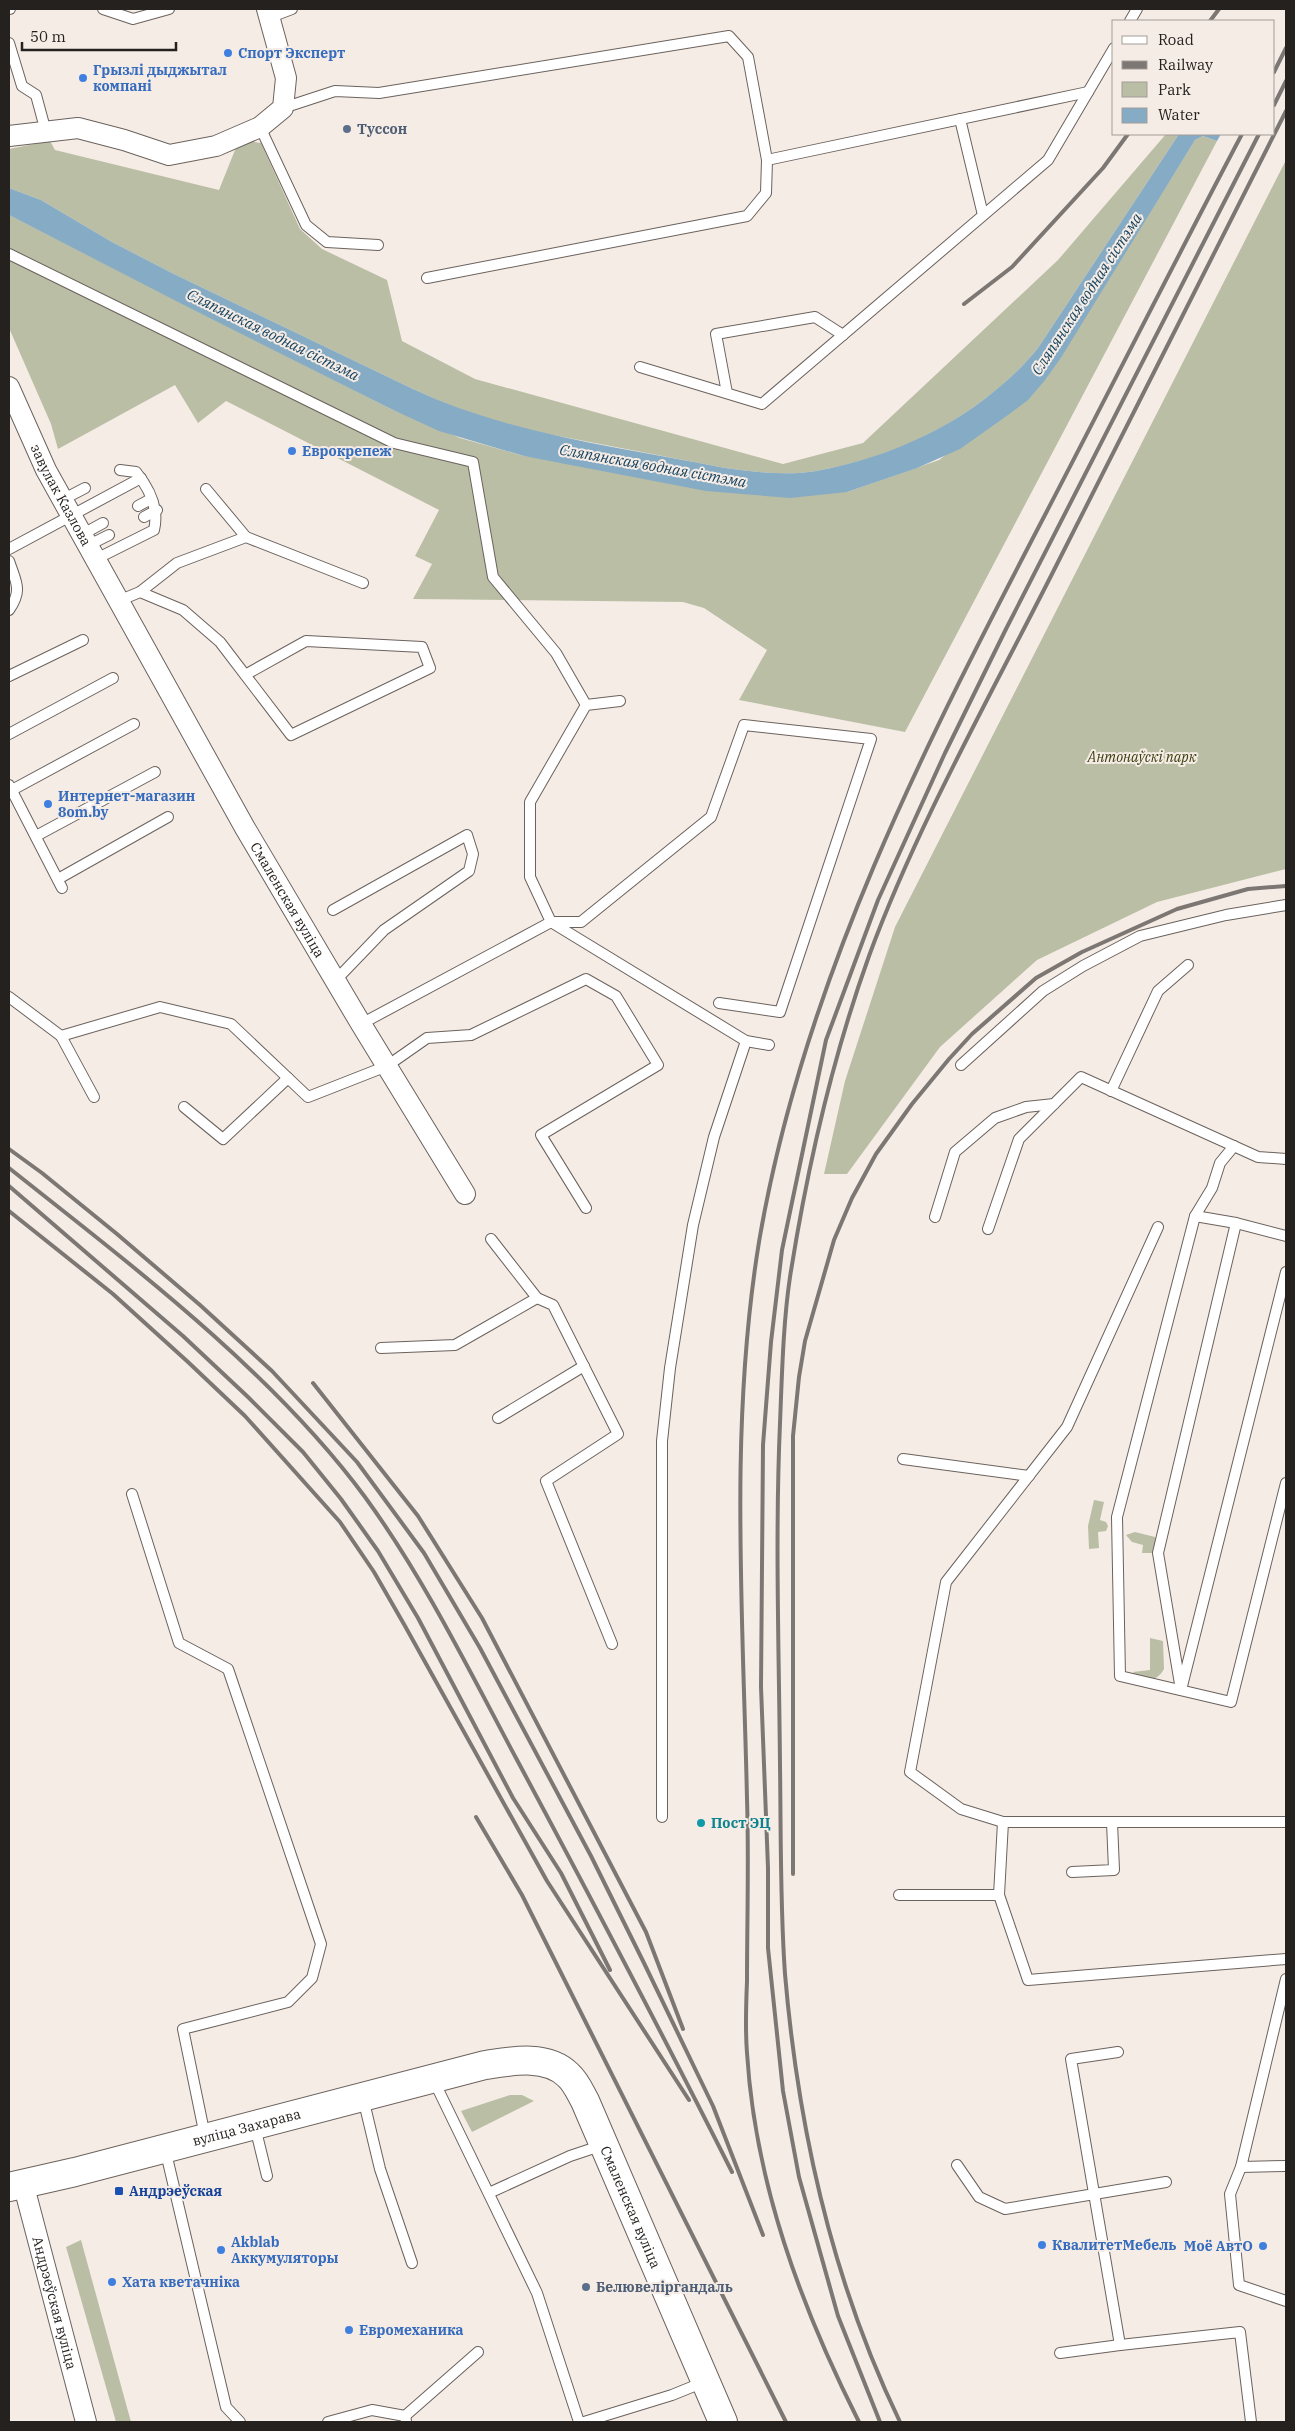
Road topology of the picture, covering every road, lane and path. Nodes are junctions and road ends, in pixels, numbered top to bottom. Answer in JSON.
{"nodes":[{"id":1,"x":104,"y":9,"type":"edge"},
{"id":2,"x":169,"y":9,"type":"edge"},
{"id":3,"x":292,"y":9,"type":"edge"},
{"id":4,"x":1137,"y":9,"type":"edge"},
{"id":5,"x":269,"y":13,"type":"edge"},
{"id":6,"x":1131,"y":20,"type":"edge"},
{"id":7,"x":9,"y":43,"type":"edge"},
{"id":8,"x":1112,"y":51,"type":"edge"},
{"id":9,"x":1088,"y":92,"type":"junction"},
{"id":10,"x":283,"y":108,"type":"junction"},
{"id":11,"x":960,"y":119,"type":"junction"},
{"id":12,"x":260,"y":127,"type":"junction"},
{"id":13,"x":46,"y":132,"type":"junction"},
{"id":14,"x":9,"y":136,"type":"edge"},
{"id":15,"x":767,"y":160,"type":"junction"},
{"id":16,"x":983,"y":216,"type":"junction"},
{"id":17,"x":378,"y":246,"type":"dead end"},
{"id":18,"x":9,"y":254,"type":"edge"},
{"id":19,"x":427,"y":278,"type":"dead end"},
{"id":20,"x":843,"y":334,"type":"junction"},
{"id":21,"x":640,"y":366,"type":"dead end"},
{"id":22,"x":9,"y":388,"type":"edge"},
{"id":23,"x":727,"y":393,"type":"junction"},
{"id":24,"x":120,"y":470,"type":"dead end"},
{"id":25,"x":141,"y":478,"type":"junction"},
{"id":26,"x":86,"y":488,"type":"dead end"},
{"id":27,"x":206,"y":489,"type":"dead end"},
{"id":28,"x":151,"y":499,"type":"junction"},
{"id":29,"x":138,"y":506,"type":"dead end"},
{"id":30,"x":66,"y":507,"type":"junction"},
{"id":31,"x":157,"y":510,"type":"junction"},
{"id":32,"x":144,"y":517,"type":"dead end"},
{"id":33,"x":104,"y":523,"type":"dead end"},
{"id":34,"x":109,"y":535,"type":"dead end"},
{"id":35,"x":246,"y":536,"type":"junction"},
{"id":36,"x":87,"y":547,"type":"junction"},
{"id":37,"x":9,"y":548,"type":"edge"},
{"id":38,"x":9,"y":561,"type":"edge"},
{"id":39,"x":363,"y":583,"type":"dead end"},
{"id":40,"x":140,"y":592,"type":"junction"},
{"id":41,"x":118,"y":601,"type":"junction"},
{"id":42,"x":9,"y":610,"type":"edge"},
{"id":43,"x":83,"y":640,"type":"dead end"},
{"id":44,"x":245,"y":675,"type":"junction"},
{"id":45,"x":9,"y":676,"type":"edge"},
{"id":46,"x":113,"y":678,"type":"dead end"},
{"id":47,"x":620,"y":701,"type":"dead end"},
{"id":48,"x":586,"y":705,"type":"junction"},
{"id":49,"x":134,"y":724,"type":"dead end"},
{"id":50,"x":9,"y":734,"type":"edge"},
{"id":51,"x":155,"y":772,"type":"dead end"},
{"id":52,"x":10,"y":788,"type":"edge"},
{"id":53,"x":168,"y":817,"type":"dead end"},
{"id":54,"x":36,"y":836,"type":"junction"},
{"id":55,"x":1286,"y":905,"type":"edge"},
{"id":56,"x":334,"y":910,"type":"dead end"},
{"id":57,"x":551,"y":922,"type":"junction"},
{"id":58,"x":1188,"y":965,"type":"dead end"},
{"id":59,"x":335,"y":981,"type":"junction"},
{"id":60,"x":9,"y":994,"type":"edge"},
{"id":61,"x":719,"y":1003,"type":"dead end"},
{"id":62,"x":361,"y":1024,"type":"junction"},
{"id":63,"x":61,"y":1036,"type":"junction"},
{"id":64,"x":746,"y":1041,"type":"junction"},
{"id":65,"x":769,"y":1045,"type":"dead end"},
{"id":66,"x":961,"y":1065,"type":"dead end"},
{"id":67,"x":387,"y":1066,"type":"junction"},
{"id":68,"x":288,"y":1078,"type":"junction"},
{"id":69,"x":1111,"y":1091,"type":"junction"},
{"id":70,"x":94,"y":1097,"type":"dead end"},
{"id":71,"x":1054,"y":1104,"type":"junction"},
{"id":72,"x":184,"y":1108,"type":"dead end"},
{"id":73,"x":1234,"y":1146,"type":"junction"},
{"id":74,"x":1286,"y":1159,"type":"edge"},
{"id":75,"x":465,"y":1194,"type":"dead end"},
{"id":76,"x":586,"y":1208,"type":"dead end"},
{"id":77,"x":1195,"y":1216,"type":"junction"},
{"id":78,"x":936,"y":1217,"type":"dead end"},
{"id":79,"x":1236,"y":1223,"type":"junction"},
{"id":80,"x":1158,"y":1227,"type":"dead end"},
{"id":81,"x":988,"y":1229,"type":"dead end"},
{"id":82,"x":1286,"y":1236,"type":"edge"},
{"id":83,"x":490,"y":1239,"type":"dead end"},
{"id":84,"x":1286,"y":1272,"type":"edge"},
{"id":85,"x":537,"y":1298,"type":"junction"},
{"id":86,"x":381,"y":1348,"type":"dead end"},
{"id":87,"x":584,"y":1366,"type":"junction"},
{"id":88,"x":498,"y":1418,"type":"dead end"},
{"id":89,"x":903,"y":1459,"type":"dead end"},
{"id":90,"x":1029,"y":1476,"type":"junction"},
{"id":91,"x":1286,"y":1483,"type":"edge"},
{"id":92,"x":132,"y":1494,"type":"dead end"},
{"id":93,"x":612,"y":1644,"type":"dead end"},
{"id":94,"x":1181,"y":1690,"type":"junction"},
{"id":95,"x":662,"y":1817,"type":"dead end"},
{"id":96,"x":1003,"y":1822,"type":"junction"},
{"id":97,"x":1112,"y":1822,"type":"junction"},
{"id":98,"x":1286,"y":1822,"type":"edge"},
{"id":99,"x":1072,"y":1872,"type":"dead end"},
{"id":100,"x":899,"y":1895,"type":"dead end"},
{"id":101,"x":999,"y":1895,"type":"junction"},
{"id":102,"x":1286,"y":1959,"type":"edge"},
{"id":103,"x":1286,"y":1979,"type":"edge"},
{"id":104,"x":1118,"y":2052,"type":"dead end"},
{"id":105,"x":485,"y":2065,"type":"joint"},
{"id":106,"x":432,"y":2078,"type":"junction"},
{"id":107,"x":362,"y":2097,"type":"junction"},
{"id":108,"x":255,"y":2125,"type":"junction"},
{"id":109,"x":205,"y":2138,"type":"junction"},
{"id":110,"x":604,"y":2144,"type":"junction"},
{"id":111,"x":164,"y":2148,"type":"junction"},
{"id":112,"x":958,"y":2165,"type":"dead end"},
{"id":113,"x":1286,"y":2166,"type":"edge"},
{"id":114,"x":1241,"y":2167,"type":"junction"},
{"id":115,"x":267,"y":2176,"type":"dead end"},
{"id":116,"x":1166,"y":2182,"type":"dead end"},
{"id":117,"x":16,"y":2185,"type":"edge"},
{"id":118,"x":489,"y":2193,"type":"junction"},
{"id":119,"x":1094,"y":2193,"type":"junction"},
{"id":120,"x":412,"y":2263,"type":"dead end"},
{"id":121,"x":1286,"y":2301,"type":"edge"},
{"id":122,"x":1120,"y":2345,"type":"junction"},
{"id":123,"x":478,"y":2352,"type":"dead end"},
{"id":124,"x":1060,"y":2353,"type":"dead end"},
{"id":125,"x":706,"y":2382,"type":"junction"},
{"id":126,"x":405,"y":2419,"type":"edge"},
{"id":127,"x":86,"y":2422,"type":"edge"},
{"id":128,"x":240,"y":2422,"type":"edge"},
{"id":129,"x":328,"y":2422,"type":"edge"},
{"id":130,"x":579,"y":2422,"type":"edge"},
{"id":131,"x":584,"y":2422,"type":"edge"},
{"id":132,"x":723,"y":2422,"type":"edge"},
{"id":133,"x":1251,"y":2422,"type":"edge"}],
"edges":[{"from":1,"to":2,"type":"lane"},
{"from":3,"to":5,"type":"lane"},
{"from":4,"to":6,"type":"lane"},
{"from":5,"to":10,"type":"street"},
{"from":7,"to":13,"type":"lane"},
{"from":8,"to":9,"type":"lane"},
{"from":9,"to":11,"type":"lane"},
{"from":9,"to":16,"type":"lane"},
{"from":10,"to":12,"type":"street"},
{"from":10,"to":15,"type":"lane"},
{"from":11,"to":15,"type":"lane"},
{"from":11,"to":16,"type":"lane"},
{"from":12,"to":13,"type":"street"},
{"from":12,"to":17,"type":"lane"},
{"from":13,"to":14,"type":"street"},
{"from":15,"to":19,"type":"lane"},
{"from":16,"to":20,"type":"lane"},
{"from":18,"to":48,"type":"lane"},
{"from":20,"to":23,"type":"lane"},
{"from":20,"to":23,"type":"lane"},
{"from":21,"to":23,"type":"lane"},
{"from":22,"to":30,"type":"street","name":"завулак Казлова"},
{"from":24,"to":25,"type":"lane"},
{"from":25,"to":28,"type":"lane"},
{"from":25,"to":30,"type":"lane"},
{"from":26,"to":30,"type":"lane"},
{"from":27,"to":35,"type":"lane"},
{"from":28,"to":29,"type":"lane"},
{"from":28,"to":31,"type":"lane"},
{"from":30,"to":36,"type":"street","name":"завулак Казлова"},
{"from":30,"to":37,"type":"lane"},
{"from":31,"to":32,"type":"lane"},
{"from":31,"to":36,"type":"lane"},
{"from":33,"to":36,"type":"lane"},
{"from":34,"to":36,"type":"lane"},
{"from":35,"to":39,"type":"lane"},
{"from":35,"to":40,"type":"lane"},
{"from":36,"to":41,"type":"street","name":"завулак Казлова"},
{"from":38,"to":42,"type":"lane"},
{"from":40,"to":41,"type":"lane"},
{"from":40,"to":44,"type":"lane"},
{"from":41,"to":59,"type":"street","name":"Смаленская вуліца"},
{"from":43,"to":45,"type":"lane"},
{"from":44,"to":44,"type":"lane"},
{"from":46,"to":50,"type":"lane"},
{"from":47,"to":48,"type":"lane"},
{"from":48,"to":57,"type":"lane"},
{"from":49,"to":52,"type":"lane"},
{"from":51,"to":54,"type":"lane"},
{"from":52,"to":54,"type":"lane"},
{"from":53,"to":54,"type":"lane"},
{"from":55,"to":66,"type":"lane"},
{"from":56,"to":59,"type":"lane"},
{"from":57,"to":61,"type":"lane"},
{"from":57,"to":62,"type":"lane"},
{"from":57,"to":64,"type":"lane"},
{"from":58,"to":69,"type":"lane"},
{"from":59,"to":62,"type":"street","name":"Смаленская вуліца"},
{"from":60,"to":63,"type":"lane"},
{"from":62,"to":67,"type":"street","name":"Смаленская вуліца"},
{"from":63,"to":68,"type":"lane"},
{"from":63,"to":70,"type":"lane"},
{"from":64,"to":65,"type":"lane"},
{"from":64,"to":95,"type":"lane"},
{"from":67,"to":68,"type":"lane"},
{"from":67,"to":75,"type":"street","name":"Смаленская вуліца"},
{"from":67,"to":76,"type":"lane"},
{"from":68,"to":72,"type":"lane"},
{"from":69,"to":71,"type":"lane"},
{"from":69,"to":73,"type":"lane"},
{"from":71,"to":78,"type":"lane"},
{"from":71,"to":81,"type":"lane"},
{"from":73,"to":74,"type":"lane"},
{"from":73,"to":77,"type":"lane"},
{"from":77,"to":79,"type":"lane"},
{"from":77,"to":94,"type":"lane"},
{"from":79,"to":82,"type":"lane"},
{"from":79,"to":94,"type":"lane"},
{"from":80,"to":90,"type":"lane"},
{"from":83,"to":85,"type":"lane"},
{"from":84,"to":94,"type":"lane"},
{"from":85,"to":86,"type":"lane"},
{"from":85,"to":87,"type":"lane"},
{"from":87,"to":88,"type":"lane"},
{"from":87,"to":93,"type":"lane"},
{"from":89,"to":90,"type":"lane"},
{"from":90,"to":96,"type":"lane"},
{"from":91,"to":94,"type":"lane"},
{"from":92,"to":109,"type":"lane"},
{"from":96,"to":97,"type":"lane"},
{"from":96,"to":101,"type":"lane"},
{"from":97,"to":98,"type":"lane"},
{"from":97,"to":99,"type":"lane"},
{"from":100,"to":101,"type":"lane"},
{"from":101,"to":102,"type":"lane"},
{"from":103,"to":114,"type":"lane"},
{"from":104,"to":119,"type":"lane"},
{"from":105,"to":106,"type":"main road","name":"вуліца Захарава"},
{"from":105,"to":110,"type":"main road","name":"Смаленская вуліца"},
{"from":106,"to":107,"type":"main road","name":"вуліца Захарава"},
{"from":106,"to":118,"type":"lane"},
{"from":107,"to":108,"type":"main road","name":"вуліца Захарава"},
{"from":107,"to":120,"type":"lane"},
{"from":108,"to":109,"type":"main road","name":"вуліца Захарава"},
{"from":108,"to":115,"type":"lane"},
{"from":109,"to":111,"type":"main road","name":"вуліца Захарава"},
{"from":110,"to":118,"type":"lane"},
{"from":110,"to":125,"type":"main road","name":"Смаленская вуліца"},
{"from":111,"to":117,"type":"main road","name":"вуліца Захарава"},
{"from":111,"to":128,"type":"lane"},
{"from":112,"to":119,"type":"lane"},
{"from":113,"to":114,"type":"lane"},
{"from":114,"to":121,"type":"lane"},
{"from":116,"to":119,"type":"lane"},
{"from":117,"to":127,"type":"street","name":"Андрэеўская вуліца"},
{"from":118,"to":130,"type":"lane"},
{"from":119,"to":122,"type":"lane"},
{"from":122,"to":124,"type":"lane"},
{"from":122,"to":133,"type":"lane"},
{"from":123,"to":126,"type":"lane"},
{"from":125,"to":131,"type":"lane"},
{"from":125,"to":132,"type":"main road","name":"Смаленская вуліца"},
{"from":126,"to":129,"type":"lane"}]}
